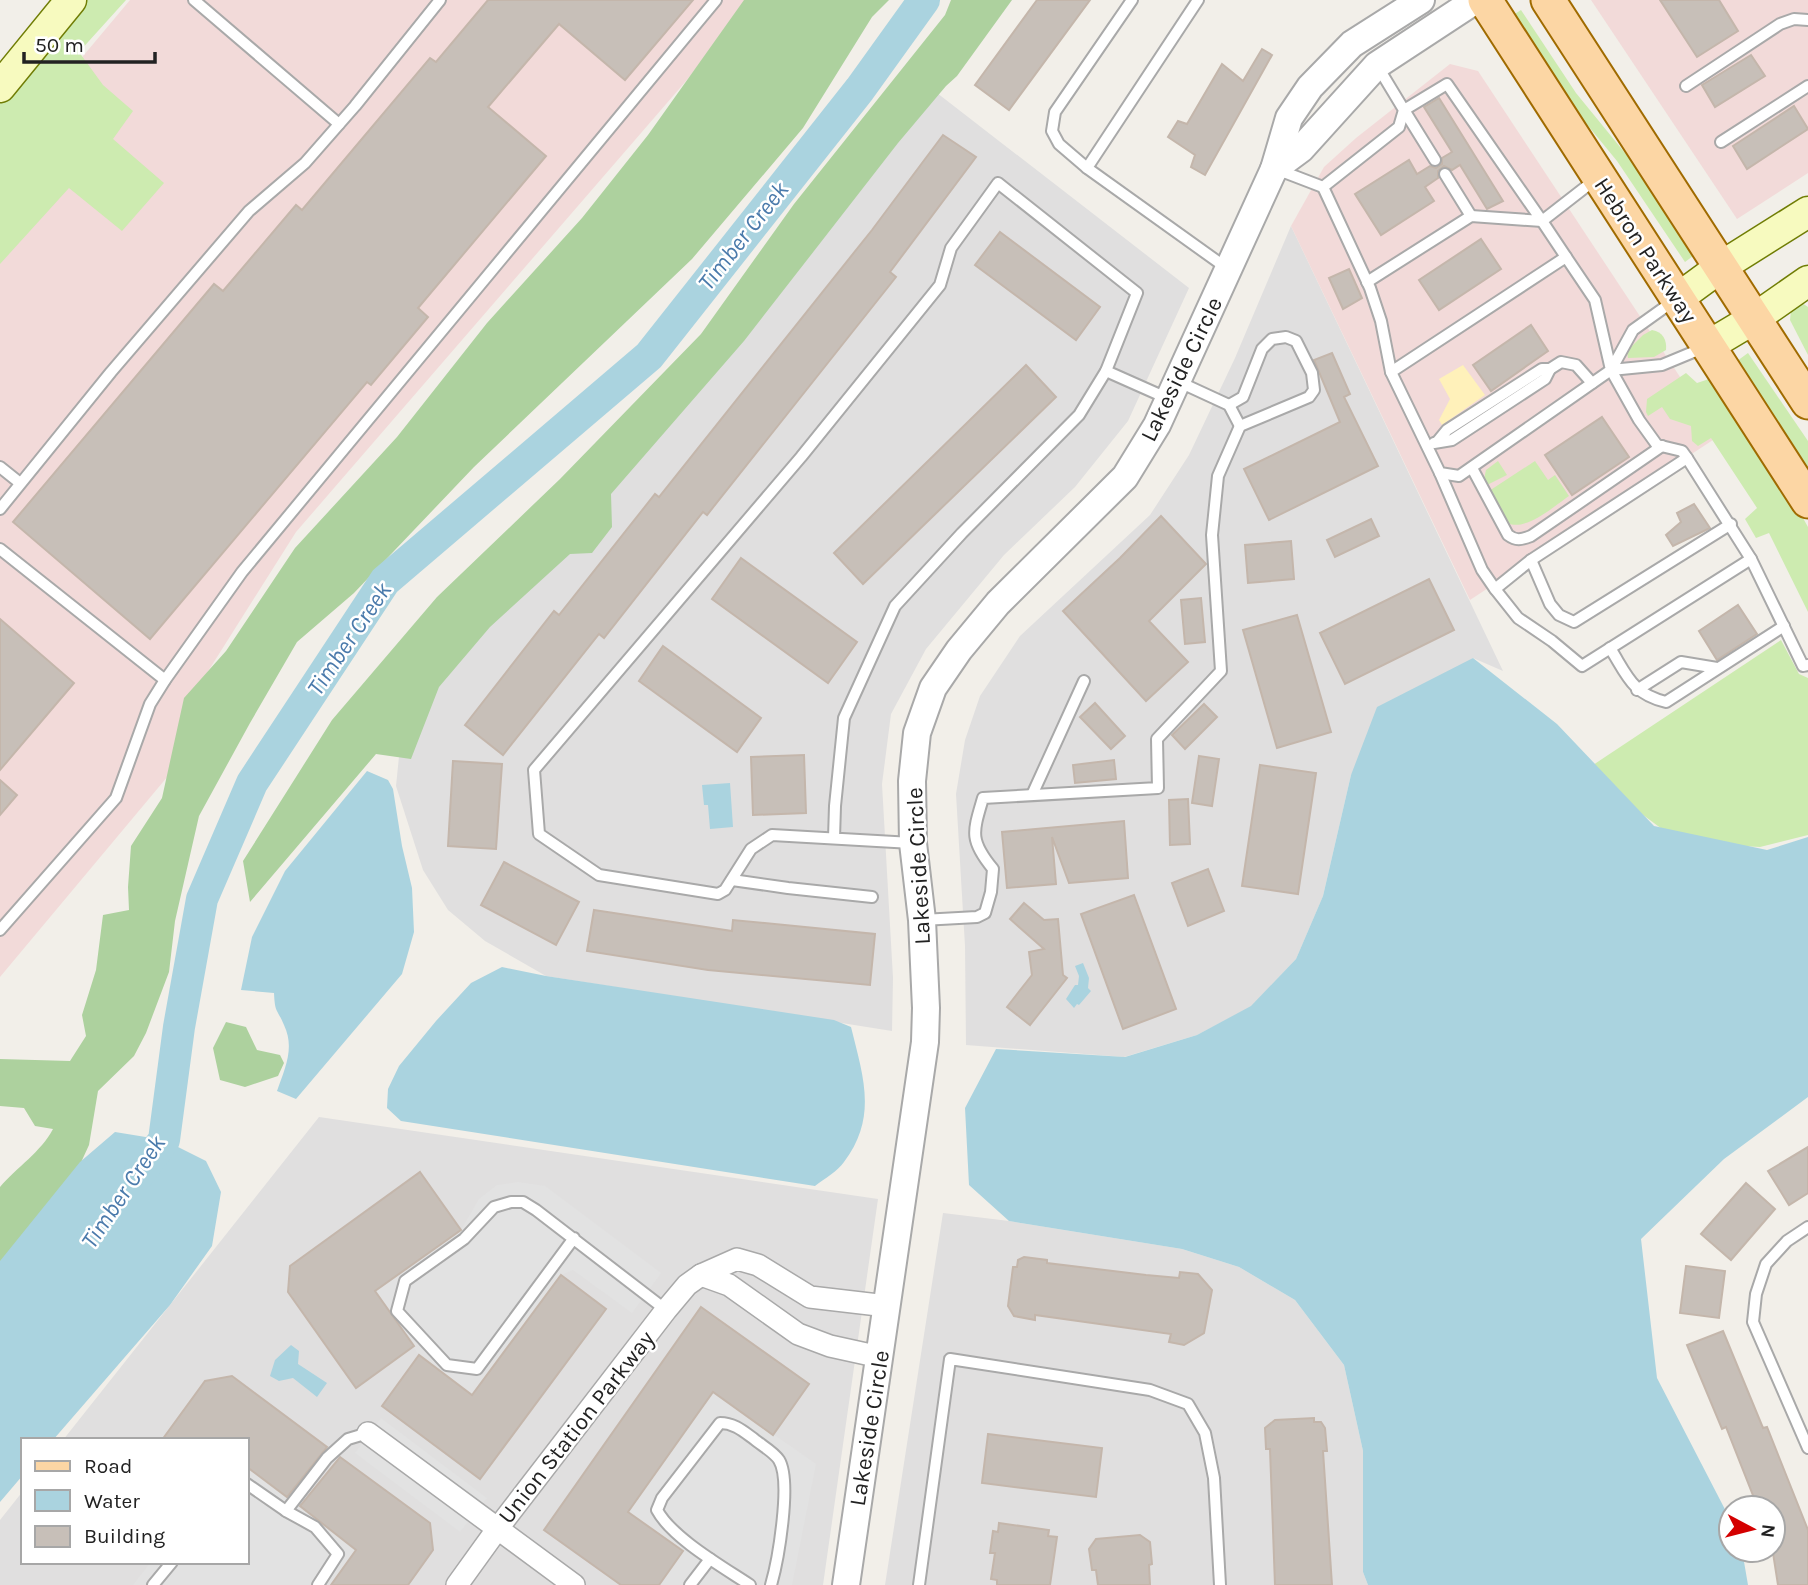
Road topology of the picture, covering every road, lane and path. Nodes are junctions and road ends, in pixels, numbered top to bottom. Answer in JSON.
{"nodes":[{"id":1,"x":71,"y":0,"type":"edge"},
{"id":2,"x":194,"y":0,"type":"edge"},
{"id":3,"x":440,"y":0,"type":"edge"},
{"id":4,"x":716,"y":0,"type":"edge"},
{"id":5,"x":1132,"y":0,"type":"edge"},
{"id":6,"x":1198,"y":0,"type":"edge"},
{"id":7,"x":1421,"y":0,"type":"edge"},
{"id":8,"x":1475,"y":0,"type":"edge"},
{"id":9,"x":1485,"y":0,"type":"edge"},
{"id":10,"x":1548,"y":0,"type":"edge"},
{"id":11,"x":1808,"y":20,"type":"edge"},
{"id":12,"x":1377,"y":65,"type":"junction"},
{"id":13,"x":1686,"y":86,"type":"dead end"},
{"id":14,"x":1808,"y":86,"type":"edge"},
{"id":15,"x":0,"y":87,"type":"edge"},
{"id":16,"x":1404,"y":110,"type":"junction"},
{"id":17,"x":339,"y":124,"type":"junction"},
{"id":18,"x":1721,"y":142,"type":"dead end"},
{"id":19,"x":1435,"y":160,"type":"dead end"},
{"id":20,"x":1087,"y":168,"type":"junction"},
{"id":21,"x":1274,"y":169,"type":"junction"},
{"id":22,"x":1445,"y":174,"type":"dead end"},
{"id":23,"x":1599,"y":177,"type":"junction"},
{"id":24,"x":1323,"y":187,"type":"junction"},
{"id":25,"x":1808,"y":212,"type":"edge"},
{"id":26,"x":1471,"y":216,"type":"junction"},
{"id":27,"x":1542,"y":221,"type":"junction"},
{"id":28,"x":1566,"y":257,"type":"junction"},
{"id":29,"x":1722,"y":266,"type":"junction"},
{"id":30,"x":1228,"y":270,"type":"junction"},
{"id":31,"x":1808,"y":281,"type":"edge"},
{"id":32,"x":1367,"y":282,"type":"junction"},
{"id":33,"x":1677,"y":299,"type":"junction"},
{"id":34,"x":1755,"y":318,"type":"junction"},
{"id":35,"x":1708,"y":346,"type":"junction"},
{"id":36,"x":1106,"y":370,"type":"junction"},
{"id":37,"x":1611,"y":370,"type":"junction"},
{"id":38,"x":1391,"y":372,"type":"junction"},
{"id":39,"x":1592,"y":383,"type":"junction"},
{"id":40,"x":1173,"y":390,"type":"junction"},
{"id":41,"x":1808,"y":402,"type":"edge"},
{"id":42,"x":1229,"y":405,"type":"junction"},
{"id":43,"x":1240,"y":426,"type":"junction"},
{"id":44,"x":1433,"y":444,"type":"junction"},
{"id":45,"x":1662,"y":446,"type":"junction"},
{"id":46,"x":1687,"y":458,"type":"junction"},
{"id":47,"x":0,"y":467,"type":"edge"},
{"id":48,"x":1472,"y":468,"type":"junction"},
{"id":49,"x":1440,"y":473,"type":"junction"},
{"id":50,"x":20,"y":483,"type":"junction"},
{"id":51,"x":1808,"y":501,"type":"edge"},
{"id":52,"x":0,"y":509,"type":"edge"},
{"id":53,"x":1731,"y":524,"type":"junction"},
{"id":54,"x":0,"y":549,"type":"edge"},
{"id":55,"x":1751,"y":559,"type":"junction"},
{"id":56,"x":1531,"y":560,"type":"junction"},
{"id":57,"x":1495,"y":589,"type":"junction"},
{"id":58,"x":1784,"y":626,"type":"junction"},
{"id":59,"x":1610,"y":648,"type":"junction"},
{"id":60,"x":1808,"y":665,"type":"edge"},
{"id":61,"x":1717,"y":668,"type":"junction"},
{"id":62,"x":165,"y":680,"type":"junction"},
{"id":63,"x":1084,"y":681,"type":"dead end"},
{"id":64,"x":1637,"y":690,"type":"junction"},
{"id":65,"x":1032,"y":795,"type":"junction"},
{"id":66,"x":834,"y":838,"type":"junction"},
{"id":67,"x":913,"y":843,"type":"junction"},
{"id":68,"x":732,"y":880,"type":"junction"},
{"id":69,"x":872,"y":897,"type":"dead end"},
{"id":70,"x":922,"y":920,"type":"junction"},
{"id":71,"x":0,"y":930,"type":"edge"},
{"id":72,"x":1808,"y":1227,"type":"edge"},
{"id":73,"x":574,"y":1238,"type":"junction"},
{"id":74,"x":701,"y":1275,"type":"junction"},
{"id":75,"x":887,"y":1307,"type":"junction"},
{"id":76,"x":666,"y":1310,"type":"junction"},
{"id":77,"x":880,"y":1357,"type":"junction"},
{"id":78,"x":368,"y":1433,"type":"joint"},
{"id":79,"x":1808,"y":1448,"type":"edge"},
{"id":80,"x":248,"y":1485,"type":"edge"},
{"id":81,"x":286,"y":1511,"type":"junction"},
{"id":82,"x":498,"y":1528,"type":"junction"},
{"id":83,"x":710,"y":1559,"type":"junction"},
{"id":84,"x":170,"y":1564,"type":"edge"},
{"id":85,"x":153,"y":1585,"type":"edge"},
{"id":86,"x":318,"y":1585,"type":"edge"},
{"id":87,"x":457,"y":1585,"type":"edge"},
{"id":88,"x":574,"y":1585,"type":"edge"},
{"id":89,"x":690,"y":1585,"type":"edge"},
{"id":90,"x":750,"y":1585,"type":"edge"},
{"id":91,"x":771,"y":1585,"type":"edge"},
{"id":92,"x":846,"y":1585,"type":"edge"},
{"id":93,"x":919,"y":1585,"type":"edge"},
{"id":94,"x":1220,"y":1585,"type":"edge"}],
"edges":[{"from":1,"to":15,"type":"main road"},
{"from":2,"to":17,"type":"lane"},
{"from":3,"to":17,"type":"lane"},
{"from":4,"to":62,"type":"lane"},
{"from":5,"to":20,"type":"lane"},
{"from":6,"to":20,"type":"lane"},
{"from":7,"to":21,"type":"street","name":"Lakeside Circle"},
{"from":8,"to":12,"type":"street","name":"Lakeside Circle"},
{"from":9,"to":23,"type":"main road","name":"Hebron Parkway"},
{"from":10,"to":29,"type":"main road"},
{"from":11,"to":13,"type":"lane"},
{"from":12,"to":16,"type":"lane"},
{"from":12,"to":21,"type":"street","name":"Lakeside Circle"},
{"from":14,"to":18,"type":"lane"},
{"from":16,"to":19,"type":"lane"},
{"from":16,"to":24,"type":"lane"},
{"from":16,"to":27,"type":"lane"},
{"from":17,"to":50,"type":"lane"},
{"from":20,"to":30,"type":"lane"},
{"from":21,"to":24,"type":"lane"},
{"from":21,"to":30,"type":"street","name":"Lakeside Circle"},
{"from":22,"to":26,"type":"lane"},
{"from":23,"to":27,"type":"lane"},
{"from":23,"to":33,"type":"main road","name":"Hebron Parkway"},
{"from":24,"to":32,"type":"lane"},
{"from":25,"to":29,"type":"main road"},
{"from":26,"to":27,"type":"lane"},
{"from":26,"to":32,"type":"lane"},
{"from":27,"to":28,"type":"lane"},
{"from":28,"to":37,"type":"lane"},
{"from":28,"to":38,"type":"lane"},
{"from":29,"to":33,"type":"main road"},
{"from":29,"to":34,"type":"main road"},
{"from":30,"to":40,"type":"street","name":"Lakeside Circle"},
{"from":31,"to":34,"type":"main road"},
{"from":32,"to":38,"type":"lane"},
{"from":33,"to":35,"type":"main road","name":"Hebron Parkway"},
{"from":33,"to":37,"type":"lane"},
{"from":34,"to":35,"type":"main road"},
{"from":34,"to":41,"type":"main road"},
{"from":35,"to":37,"type":"lane"},
{"from":35,"to":51,"type":"main road","name":"Hebron Parkway"},
{"from":36,"to":40,"type":"lane"},
{"from":36,"to":66,"type":"lane"},
{"from":36,"to":68,"type":"lane"},
{"from":37,"to":39,"type":"lane"},
{"from":37,"to":45,"type":"lane"},
{"from":38,"to":44,"type":"lane"},
{"from":39,"to":44,"type":"lane"},
{"from":39,"to":48,"type":"lane"},
{"from":40,"to":42,"type":"lane"},
{"from":40,"to":67,"type":"street","name":"Lakeside Circle"},
{"from":42,"to":43,"type":"lane"},
{"from":42,"to":43,"type":"lane"},
{"from":43,"to":65,"type":"lane"},
{"from":44,"to":49,"type":"lane"},
{"from":45,"to":46,"type":"lane"},
{"from":45,"to":48,"type":"lane"},
{"from":46,"to":53,"type":"lane"},
{"from":46,"to":56,"type":"lane"},
{"from":47,"to":50,"type":"lane"},
{"from":48,"to":49,"type":"lane"},
{"from":49,"to":57,"type":"lane"},
{"from":50,"to":52,"type":"lane"},
{"from":53,"to":55,"type":"lane"},
{"from":53,"to":56,"type":"lane"},
{"from":54,"to":62,"type":"lane"},
{"from":55,"to":58,"type":"lane"},
{"from":55,"to":59,"type":"lane"},
{"from":56,"to":57,"type":"lane"},
{"from":57,"to":59,"type":"lane"},
{"from":58,"to":60,"type":"lane"},
{"from":58,"to":61,"type":"lane"},
{"from":59,"to":64,"type":"lane"},
{"from":61,"to":64,"type":"lane"},
{"from":61,"to":64,"type":"lane"},
{"from":62,"to":71,"type":"lane"},
{"from":63,"to":65,"type":"lane"},
{"from":65,"to":70,"type":"lane"},
{"from":66,"to":67,"type":"lane"},
{"from":66,"to":68,"type":"lane"},
{"from":67,"to":70,"type":"street","name":"Lakeside Circle"},
{"from":68,"to":69,"type":"lane"},
{"from":70,"to":75,"type":"street","name":"Lakeside Circle"},
{"from":72,"to":79,"type":"lane"},
{"from":73,"to":73,"type":"lane"},
{"from":73,"to":76,"type":"lane"},
{"from":74,"to":75,"type":"street","name":"Union Station Parkway"},
{"from":74,"to":76,"type":"street","name":"Union Station Parkway"},
{"from":74,"to":77,"type":"street"},
{"from":75,"to":77,"type":"street","name":"Lakeside Circle"},
{"from":76,"to":82,"type":"street","name":"Union Station Parkway"},
{"from":77,"to":92,"type":"street","name":"Lakeside Circle"},
{"from":78,"to":81,"type":"lane"},
{"from":78,"to":82,"type":"street"},
{"from":80,"to":81,"type":"lane"},
{"from":81,"to":86,"type":"lane"},
{"from":82,"to":87,"type":"street","name":"Union Station Parkway"},
{"from":82,"to":88,"type":"street"},
{"from":83,"to":89,"type":"lane"},
{"from":83,"to":90,"type":"lane"},
{"from":83,"to":91,"type":"lane"},
{"from":84,"to":85,"type":"lane"},
{"from":93,"to":94,"type":"lane"}]}
